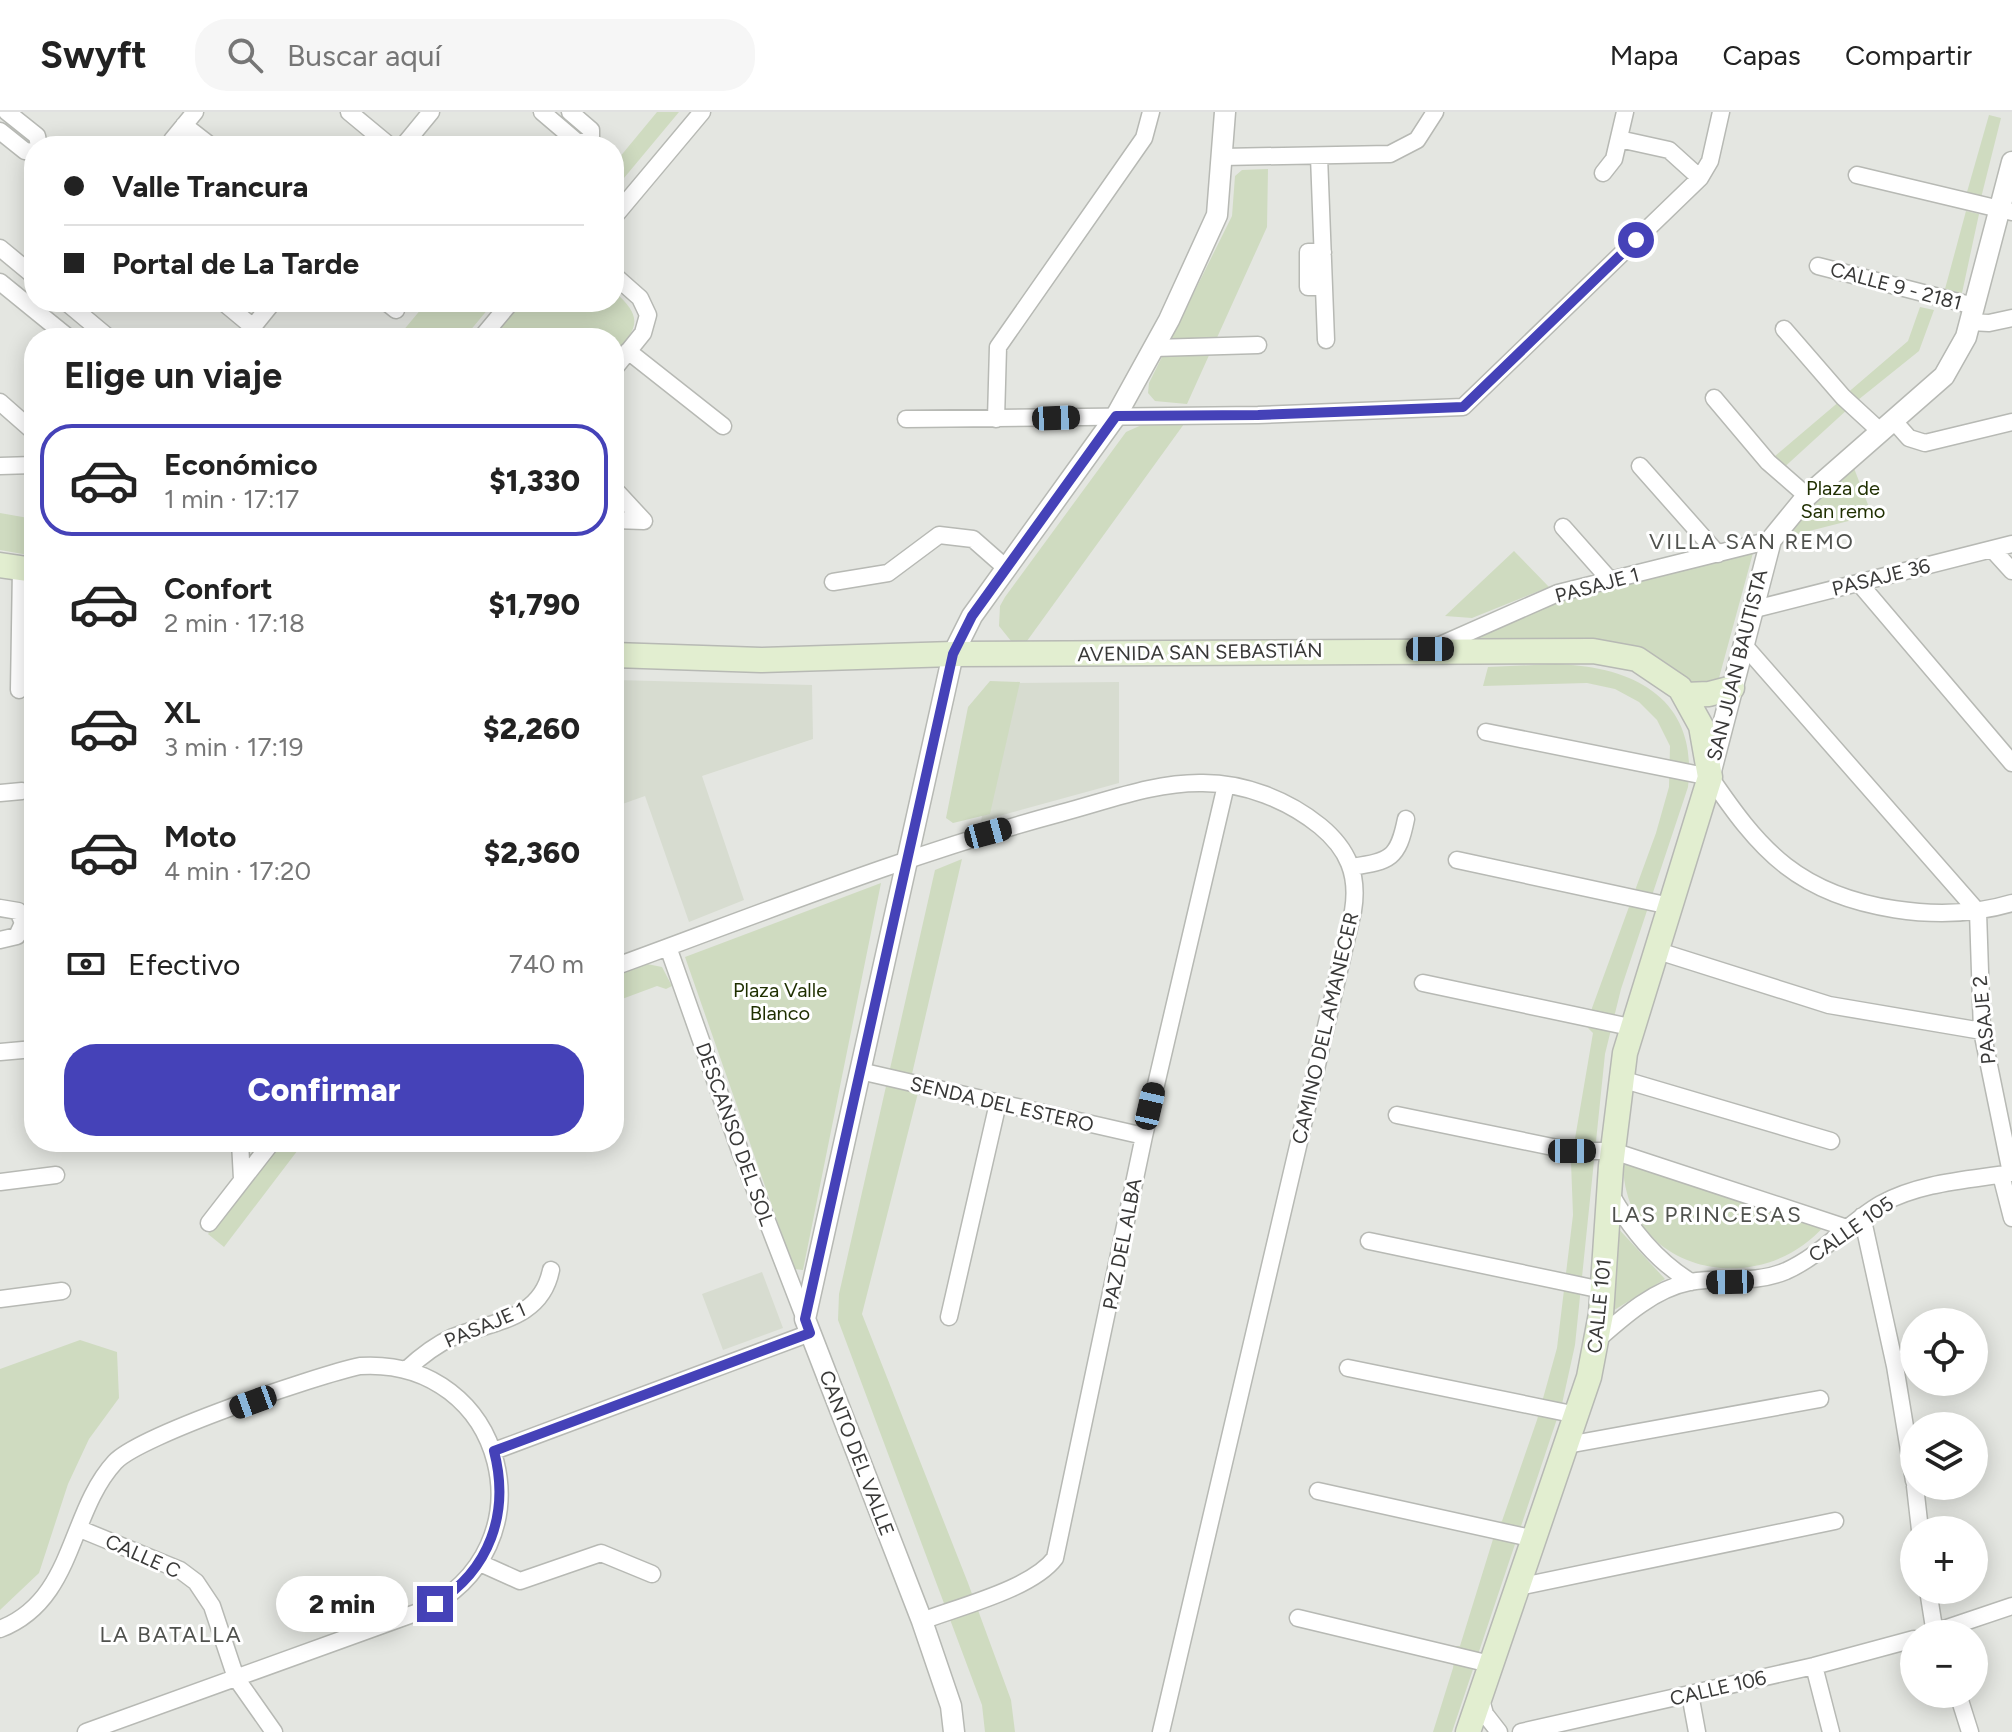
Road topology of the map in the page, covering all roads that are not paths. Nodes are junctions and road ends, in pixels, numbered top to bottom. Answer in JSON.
{"nodes":[{"id":1,"x":7,"y":112,"type":"edge"},
{"id":2,"x":349,"y":112,"type":"edge"},
{"id":3,"x":431,"y":112,"type":"edge"},
{"id":4,"x":542,"y":112,"type":"edge"},
{"id":5,"x":570,"y":112,"type":"edge"},
{"id":6,"x":702,"y":112,"type":"edge"},
{"id":7,"x":1151,"y":112,"type":"edge"},
{"id":8,"x":1225,"y":112,"type":"edge"},
{"id":9,"x":1435,"y":112,"type":"edge"},
{"id":10,"x":1625,"y":112,"type":"edge"},
{"id":11,"x":1721,"y":112,"type":"edge"},
{"id":12,"x":190,"y":118,"type":"edge"},
{"id":13,"x":0,"y":131,"type":"edge"},
{"id":14,"x":37,"y":136,"type":"edge"},
{"id":15,"x":175,"y":136,"type":"edge"},
{"id":16,"x":204,"y":136,"type":"edge"},
{"id":17,"x":378,"y":136,"type":"edge"},
{"id":18,"x":411,"y":136,"type":"edge"},
{"id":19,"x":570,"y":136,"type":"edge"},
{"id":20,"x":591,"y":136,"type":"edge"},
{"id":21,"x":1619,"y":139,"type":"junction"},
{"id":22,"x":24,"y":150,"type":"edge"},
{"id":23,"x":1319,"y":156,"type":"junction"},
{"id":24,"x":1222,"y":157,"type":"junction"},
{"id":25,"x":2012,"y":162,"type":"edge"},
{"id":26,"x":1603,"y":173,"type":"dead end"},
{"id":27,"x":1857,"y":175,"type":"dead end"},
{"id":28,"x":1700,"y":178,"type":"junction"},
{"id":29,"x":624,"y":205,"type":"edge"},
{"id":30,"x":2006,"y":212,"type":"edge"},
{"id":31,"x":0,"y":248,"type":"edge"},
{"id":32,"x":1818,"y":266,"type":"dead end"},
{"id":33,"x":24,"y":268,"type":"edge"},
{"id":34,"x":0,"y":282,"type":"edge"},
{"id":35,"x":624,"y":284,"type":"edge"},
{"id":36,"x":24,"y":298,"type":"edge"},
{"id":37,"x":41,"y":312,"type":"edge"},
{"id":38,"x":78,"y":312,"type":"edge"},
{"id":39,"x":231,"y":312,"type":"edge"},
{"id":40,"x":265,"y":312,"type":"edge"},
{"id":41,"x":503,"y":312,"type":"edge"},
{"id":42,"x":1972,"y":314,"type":"junction"},
{"id":43,"x":2012,"y":318,"type":"edge"},
{"id":44,"x":58,"y":328,"type":"edge"},
{"id":45,"x":97,"y":328,"type":"edge"},
{"id":46,"x":244,"y":328,"type":"edge"},
{"id":47,"x":252,"y":328,"type":"edge"},
{"id":48,"x":489,"y":328,"type":"edge"},
{"id":49,"x":1784,"y":329,"type":"dead end"},
{"id":50,"x":1326,"y":340,"type":"dead end"},
{"id":51,"x":1258,"y":345,"type":"dead end"},
{"id":52,"x":1154,"y":348,"type":"junction"},
{"id":53,"x":628,"y":351,"type":"junction"},
{"id":54,"x":624,"y":356,"type":"edge"},
{"id":55,"x":1714,"y":398,"type":"dead end"},
{"id":56,"x":0,"y":402,"type":"edge"},
{"id":57,"x":1116,"y":416,"type":"junction"},
{"id":58,"x":906,"y":419,"type":"dead end"},
{"id":59,"x":996,"y":419,"type":"junction"},
{"id":60,"x":2012,"y":422,"type":"edge"},
{"id":61,"x":24,"y":423,"type":"edge"},
{"id":62,"x":723,"y":426,"type":"dead end"},
{"id":63,"x":1887,"y":426,"type":"junction"},
{"id":64,"x":24,"y":465,"type":"edge"},
{"id":65,"x":0,"y":466,"type":"edge"},
{"id":66,"x":1640,"y":466,"type":"dead end"},
{"id":67,"x":1807,"y":496,"type":"junction"},
{"id":68,"x":624,"y":500,"type":"edge"},
{"id":69,"x":624,"y":520,"type":"edge"},
{"id":70,"x":1563,"y":527,"type":"dead end"},
{"id":71,"x":1771,"y":540,"type":"junction"},
{"id":72,"x":2012,"y":544,"type":"edge"},
{"id":73,"x":1992,"y":549,"type":"junction"},
{"id":74,"x":1718,"y":554,"type":"junction"},
{"id":75,"x":18,"y":568,"type":"edge"},
{"id":76,"x":1006,"y":568,"type":"junction"},
{"id":77,"x":2012,"y":571,"type":"edge"},
{"id":78,"x":1610,"y":580,"type":"junction"},
{"id":79,"x":833,"y":582,"type":"dead end"},
{"id":80,"x":1859,"y":583,"type":"junction"},
{"id":81,"x":1751,"y":610,"type":"junction"},
{"id":82,"x":1743,"y":644,"type":"junction"},
{"id":83,"x":1430,"y":649,"type":"junction"},
{"id":84,"x":953,"y":654,"type":"junction"},
{"id":85,"x":624,"y":655,"type":"edge"},
{"id":86,"x":1732,"y":688,"type":"junction"},
{"id":87,"x":19,"y":690,"type":"dead end"},
{"id":88,"x":1685,"y":695,"type":"junction"},
{"id":89,"x":1486,"y":732,"type":"dead end"},
{"id":90,"x":2012,"y":763,"type":"edge"},
{"id":91,"x":1710,"y":777,"type":"junction"},
{"id":92,"x":1226,"y":785,"type":"junction"},
{"id":93,"x":22,"y":791,"type":"dead end"},
{"id":94,"x":0,"y":793,"type":"edge"},
{"id":95,"x":1406,"y":819,"type":"dead end"},
{"id":96,"x":908,"y":857,"type":"junction"},
{"id":97,"x":1457,"y":860,"type":"dead end"},
{"id":98,"x":1352,"y":867,"type":"junction"},
{"id":99,"x":2012,"y":903,"type":"edge"},
{"id":100,"x":1670,"y":906,"type":"junction"},
{"id":101,"x":0,"y":908,"type":"edge"},
{"id":102,"x":1978,"y":912,"type":"junction"},
{"id":103,"x":0,"y":940,"type":"edge"},
{"id":104,"x":668,"y":947,"type":"junction"},
{"id":105,"x":1655,"y":950,"type":"junction"},
{"id":106,"x":624,"y":963,"type":"edge"},
{"id":107,"x":1423,"y":983,"type":"dead end"},
{"id":108,"x":1630,"y":1027,"type":"junction"},
{"id":109,"x":1982,"y":1031,"type":"junction"},
{"id":110,"x":24,"y":1050,"type":"edge"},
{"id":111,"x":0,"y":1052,"type":"edge"},
{"id":112,"x":860,"y":1071,"type":"junction"},
{"id":113,"x":1621,"y":1079,"type":"junction"},
{"id":114,"x":998,"y":1103,"type":"junction"},
{"id":115,"x":1397,"y":1115,"type":"dead end"},
{"id":116,"x":1144,"y":1136,"type":"junction"},
{"id":117,"x":1831,"y":1141,"type":"dead end"},
{"id":118,"x":1613,"y":1151,"type":"junction"},
{"id":119,"x":241,"y":1152,"type":"edge"},
{"id":120,"x":264,"y":1152,"type":"edge"},
{"id":121,"x":2008,"y":1174,"type":"edge"},
{"id":122,"x":56,"y":1175,"type":"dead end"},
{"id":123,"x":242,"y":1179,"type":"junction"},
{"id":124,"x":0,"y":1182,"type":"edge"},
{"id":125,"x":1609,"y":1192,"type":"junction"},
{"id":126,"x":1862,"y":1216,"type":"junction"},
{"id":127,"x":2012,"y":1218,"type":"edge"},
{"id":128,"x":209,"y":1223,"type":"dead end"},
{"id":129,"x":1847,"y":1228,"type":"junction"},
{"id":130,"x":1369,"y":1241,"type":"dead end"},
{"id":131,"x":551,"y":1270,"type":"dead end"},
{"id":132,"x":1691,"y":1282,"type":"junction"},
{"id":133,"x":1602,"y":1290,"type":"junction"},
{"id":134,"x":62,"y":1291,"type":"dead end"},
{"id":135,"x":0,"y":1299,"type":"edge"},
{"id":136,"x":949,"y":1317,"type":"dead end"},
{"id":137,"x":808,"y":1326,"type":"junction"},
{"id":138,"x":1597,"y":1340,"type":"junction"},
{"id":139,"x":1348,"y":1368,"type":"dead end"},
{"id":140,"x":406,"y":1370,"type":"junction"},
{"id":141,"x":1820,"y":1399,"type":"dead end"},
{"id":142,"x":1902,"y":1412,"type":"edge"},
{"id":143,"x":1577,"y":1415,"type":"junction"},
{"id":144,"x":1567,"y":1445,"type":"junction"},
{"id":145,"x":494,"y":1451,"type":"junction"},
{"id":146,"x":1318,"y":1491,"type":"dead end"},
{"id":147,"x":1835,"y":1521,"type":"dead end"},
{"id":148,"x":80,"y":1529,"type":"junction"},
{"id":149,"x":1535,"y":1539,"type":"junction"},
{"id":150,"x":480,"y":1563,"type":"junction"},
{"id":151,"x":652,"y":1574,"type":"dead end"},
{"id":152,"x":1518,"y":1587,"type":"junction"},
{"id":153,"x":2012,"y":1606,"type":"edge"},
{"id":154,"x":1298,"y":1618,"type":"dead end"},
{"id":155,"x":1972,"y":1620,"type":"edge"},
{"id":156,"x":922,"y":1621,"type":"junction"},
{"id":157,"x":0,"y":1629,"type":"edge"},
{"id":158,"x":1900,"y":1643,"type":"edge"},
{"id":159,"x":1490,"y":1664,"type":"junction"},
{"id":160,"x":1814,"y":1666,"type":"junction"},
{"id":161,"x":236,"y":1678,"type":"junction"},
{"id":162,"x":1690,"y":1694,"type":"junction"},
{"id":163,"x":1480,"y":1696,"type":"junction"},
{"id":164,"x":1962,"y":1708,"type":"edge"},
{"id":165,"x":86,"y":1732,"type":"edge"},
{"id":166,"x":274,"y":1732,"type":"edge"},
{"id":167,"x":954,"y":1732,"type":"edge"},
{"id":168,"x":1161,"y":1732,"type":"edge"},
{"id":169,"x":1468,"y":1732,"type":"edge"},
{"id":170,"x":1499,"y":1732,"type":"edge"},
{"id":171,"x":1521,"y":1732,"type":"edge"},
{"id":172,"x":1697,"y":1732,"type":"edge"},
{"id":173,"x":1831,"y":1732,"type":"edge"},
{"id":174,"x":1970,"y":1732,"type":"edge"}],
"edges":[{"from":1,"to":14,"type":"street"},
{"from":2,"to":17,"type":"street"},
{"from":3,"to":18,"type":"street"},
{"from":4,"to":19,"type":"street"},
{"from":5,"to":20,"type":"street"},
{"from":6,"to":29,"type":"street"},
{"from":7,"to":59,"type":"street"},
{"from":8,"to":24,"type":"street"},
{"from":9,"to":23,"type":"street"},
{"from":10,"to":21,"type":"street"},
{"from":11,"to":28,"type":"street"},
{"from":12,"to":15,"type":"street"},
{"from":12,"to":16,"type":"street"},
{"from":13,"to":22,"type":"street"},
{"from":21,"to":26,"type":"street"},
{"from":21,"to":28,"type":"street"},
{"from":23,"to":24,"type":"street"},
{"from":23,"to":50,"type":"street"},
{"from":24,"to":52,"type":"street"},
{"from":25,"to":30,"type":"street","name":"SAN JUAN BAUTISTA"},
{"from":27,"to":30,"type":"street"},
{"from":28,"to":57,"type":"street"},
{"from":30,"to":42,"type":"street","name":"SAN JUAN BAUTISTA"},
{"from":31,"to":33,"type":"street"},
{"from":32,"to":42,"type":"street","name":"CALLE 9 - 2181"},
{"from":34,"to":36,"type":"street"},
{"from":35,"to":53,"type":"street"},
{"from":37,"to":44,"type":"street"},
{"from":38,"to":45,"type":"street"},
{"from":39,"to":46,"type":"street"},
{"from":40,"to":47,"type":"street"},
{"from":41,"to":48,"type":"street"},
{"from":42,"to":43,"type":"street","name":"CALLE 9 - 2181"},
{"from":42,"to":63,"type":"street","name":"SAN JUAN BAUTISTA"},
{"from":49,"to":63,"type":"street"},
{"from":51,"to":52,"type":"street"},
{"from":52,"to":57,"type":"street"},
{"from":53,"to":54,"type":"street"},
{"from":53,"to":62,"type":"street"},
{"from":55,"to":67,"type":"street"},
{"from":56,"to":61,"type":"street"},
{"from":57,"to":59,"type":"street"},
{"from":57,"to":76,"type":"street"},
{"from":58,"to":59,"type":"street"},
{"from":60,"to":63,"type":"street"},
{"from":63,"to":67,"type":"street","name":"SAN JUAN BAUTISTA"},
{"from":64,"to":65,"type":"street"},
{"from":66,"to":74,"type":"street"},
{"from":67,"to":71,"type":"street","name":"SAN JUAN BAUTISTA"},
{"from":68,"to":69,"type":"street"},
{"from":70,"to":78,"type":"street"},
{"from":71,"to":74,"type":"street","name":"PASAJE 1"},
{"from":71,"to":81,"type":"street","name":"SAN JUAN BAUTISTA"},
{"from":72,"to":73,"type":"street","name":"PASAJE 36"},
{"from":73,"to":77,"type":"street"},
{"from":73,"to":80,"type":"street","name":"PASAJE 36"},
{"from":74,"to":78,"type":"street","name":"PASAJE 1"},
{"from":75,"to":87,"type":"street"},
{"from":76,"to":79,"type":"street"},
{"from":76,"to":84,"type":"street"},
{"from":78,"to":83,"type":"street","name":"PASAJE 1"},
{"from":80,"to":81,"type":"street","name":"PASAJE 36"},
{"from":80,"to":90,"type":"street"},
{"from":81,"to":82,"type":"street","name":"SAN JUAN BAUTISTA"},
{"from":82,"to":86,"type":"street","name":"SAN JUAN BAUTISTA"},
{"from":82,"to":102,"type":"street"},
{"from":83,"to":84,"type":"main road","name":"AVENIDA SAN SEBASTIÁN"},
{"from":83,"to":88,"type":"main road","name":"AVENIDA SAN SEBASTIÁN"},
{"from":84,"to":85,"type":"main road","name":"AVENIDA SAN SEBASTIÁN"},
{"from":84,"to":96,"type":"street"},
{"from":86,"to":88,"type":"main road"},
{"from":86,"to":91,"type":"street","name":"SAN JUAN BAUTISTA"},
{"from":88,"to":91,"type":"main road","name":"AVENIDA SAN SEBASTIÁN"},
{"from":89,"to":91,"type":"street"},
{"from":91,"to":100,"type":"main road","name":"CALLE 101"},
{"from":91,"to":102,"type":"street"},
{"from":92,"to":96,"type":"street"},
{"from":92,"to":98,"type":"street"},
{"from":92,"to":116,"type":"street","name":"PAZ DEL ALBA"},
{"from":93,"to":94,"type":"street"},
{"from":95,"to":98,"type":"street"},
{"from":96,"to":104,"type":"street"},
{"from":96,"to":112,"type":"street"},
{"from":97,"to":100,"type":"street"},
{"from":98,"to":168,"type":"street","name":"CAMINO DEL AMANECER"},
{"from":99,"to":102,"type":"street"},
{"from":100,"to":105,"type":"main road","name":"CALLE 101"},
{"from":101,"to":103,"type":"street"},
{"from":102,"to":109,"type":"street","name":"PASAJE 2"},
{"from":104,"to":106,"type":"street"},
{"from":104,"to":137,"type":"street","name":"DESCANSO DEL SOL"},
{"from":105,"to":108,"type":"main road","name":"CALLE 101"},
{"from":105,"to":109,"type":"street"},
{"from":107,"to":108,"type":"street"},
{"from":108,"to":113,"type":"main road","name":"CALLE 101"},
{"from":109,"to":121,"type":"street","name":"PASAJE 2"},
{"from":110,"to":111,"type":"street"},
{"from":112,"to":114,"type":"street","name":"SENDA DEL ESTERO"},
{"from":112,"to":137,"type":"street"},
{"from":113,"to":117,"type":"street"},
{"from":113,"to":118,"type":"main road","name":"CALLE 101"},
{"from":114,"to":116,"type":"street","name":"SENDA DEL ESTERO"},
{"from":114,"to":136,"type":"street"},
{"from":115,"to":118,"type":"street"},
{"from":116,"to":156,"type":"street","name":"PAZ DEL ALBA"},
{"from":118,"to":125,"type":"main road","name":"CALLE 101"},
{"from":118,"to":129,"type":"street"},
{"from":119,"to":123,"type":"street"},
{"from":120,"to":123,"type":"street"},
{"from":121,"to":126,"type":"street","name":"CALLE 105"},
{"from":121,"to":127,"type":"street","name":"PASAJE 2"},
{"from":122,"to":124,"type":"street"},
{"from":123,"to":128,"type":"street"},
{"from":125,"to":132,"type":"street"},
{"from":125,"to":133,"type":"main road","name":"CALLE 101"},
{"from":126,"to":129,"type":"street","name":"CALLE 105"},
{"from":126,"to":142,"type":"street"},
{"from":129,"to":132,"type":"street","name":"CALLE 105"},
{"from":130,"to":133,"type":"street"},
{"from":131,"to":140,"type":"street","name":"PASAJE 1"},
{"from":132,"to":138,"type":"street","name":"CALLE 105"},
{"from":133,"to":138,"type":"main road","name":"CALLE 101"},
{"from":134,"to":135,"type":"street"},
{"from":137,"to":145,"type":"street"},
{"from":137,"to":156,"type":"street","name":"CANTO DEL VALLE"},
{"from":138,"to":143,"type":"main road","name":"CALLE 101"},
{"from":139,"to":143,"type":"street"},
{"from":140,"to":145,"type":"street"},
{"from":140,"to":148,"type":"street"},
{"from":141,"to":144,"type":"street"},
{"from":143,"to":144,"type":"main road","name":"CALLE 101"},
{"from":144,"to":149,"type":"main road","name":"CALLE 101"},
{"from":145,"to":150,"type":"street"},
{"from":146,"to":149,"type":"street"},
{"from":147,"to":152,"type":"street"},
{"from":148,"to":157,"type":"street"},
{"from":148,"to":161,"type":"street","name":"CALLE C"},
{"from":149,"to":152,"type":"main road","name":"CALLE 101"},
{"from":150,"to":151,"type":"street"},
{"from":150,"to":161,"type":"street"},
{"from":152,"to":159,"type":"main road","name":"CALLE 101"},
{"from":153,"to":155,"type":"street"},
{"from":154,"to":159,"type":"street"},
{"from":156,"to":167,"type":"street","name":"CANTO DEL VALLE"},
{"from":158,"to":160,"type":"street","name":"CALLE 106"},
{"from":159,"to":163,"type":"main road","name":"CALLE 101"},
{"from":160,"to":162,"type":"street","name":"CALLE 106"},
{"from":160,"to":173,"type":"street"},
{"from":161,"to":165,"type":"street"},
{"from":161,"to":166,"type":"street","name":"CALLE C"},
{"from":162,"to":171,"type":"street","name":"CALLE 106"},
{"from":162,"to":172,"type":"street"},
{"from":163,"to":169,"type":"main road","name":"CALLE 101"},
{"from":163,"to":170,"type":"street"},
{"from":164,"to":174,"type":"street"}]}
